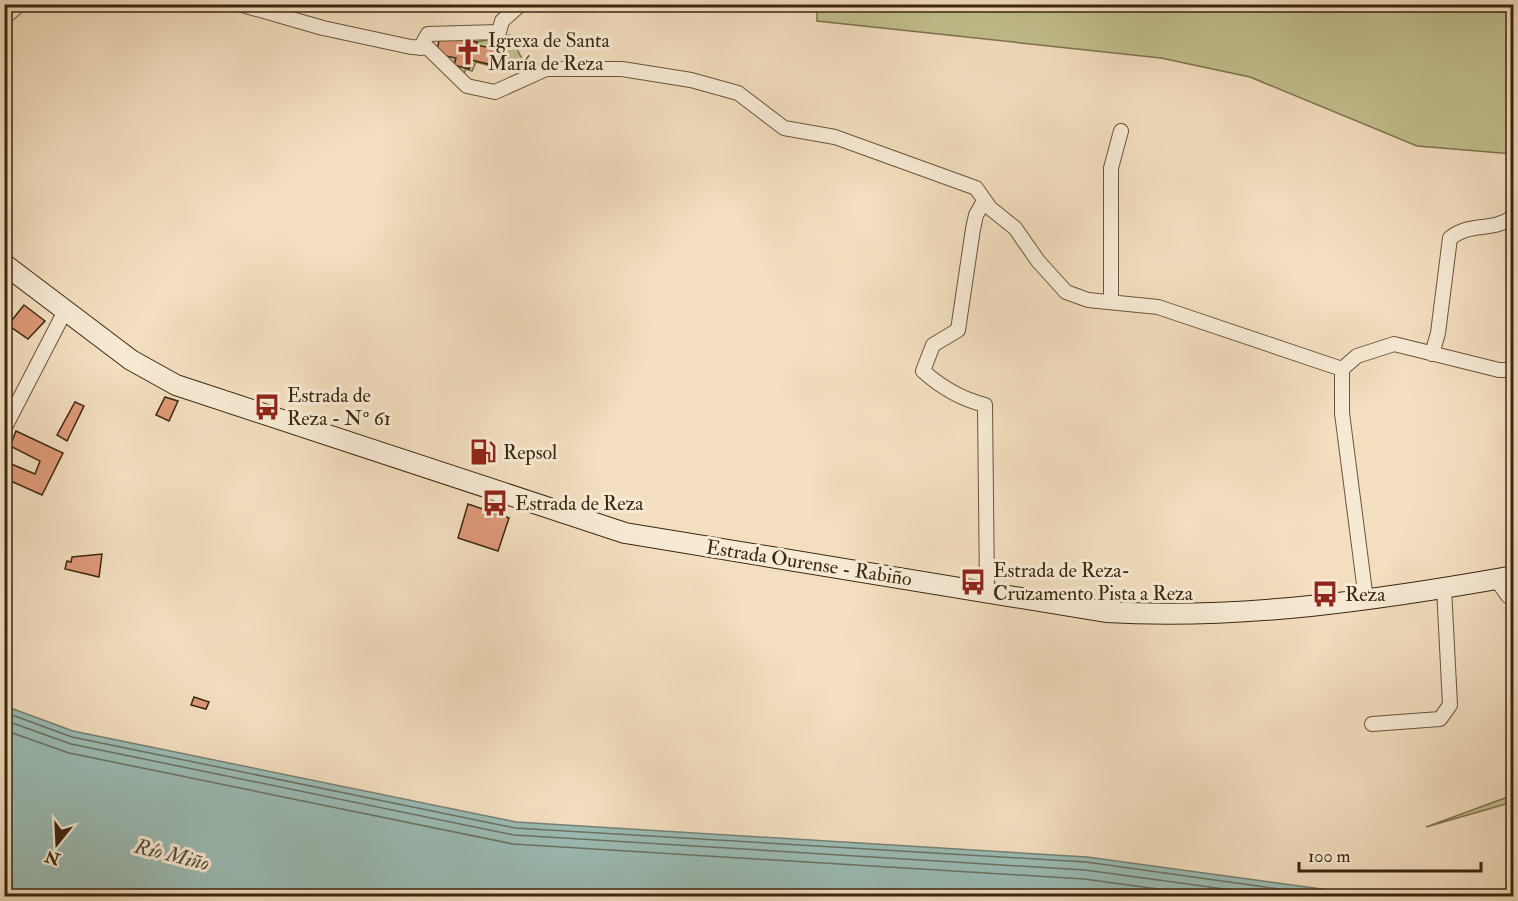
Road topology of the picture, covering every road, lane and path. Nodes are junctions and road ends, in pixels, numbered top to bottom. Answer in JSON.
{"nodes":[{"id":1,"x":21,"y":4,"type":"edge"},
{"id":2,"x":239,"y":4,"type":"edge"},
{"id":3,"x":521,"y":4,"type":"edge"},
{"id":4,"x":4,"y":18,"type":"edge"},
{"id":5,"x":420,"y":48,"type":"junction"},
{"id":6,"x":1121,"y":131,"type":"dead end"},
{"id":7,"x":984,"y":201,"type":"junction"},
{"id":8,"x":1514,"y":216,"type":"edge"},
{"id":9,"x":4,"y":264,"type":"edge"},
{"id":10,"x":1111,"y":302,"type":"junction"},
{"id":11,"x":65,"y":311,"type":"junction"},
{"id":12,"x":1432,"y":354,"type":"junction"},
{"id":13,"x":1342,"y":369,"type":"junction"},
{"id":14,"x":1514,"y":370,"type":"edge"},
{"id":15,"x":4,"y":429,"type":"edge"},
{"id":16,"x":1505,"y":577,"type":"edge"},
{"id":17,"x":1444,"y":588,"type":"junction"},
{"id":18,"x":987,"y":592,"type":"junction"},
{"id":19,"x":1514,"y":597,"type":"edge"},
{"id":20,"x":1366,"y":600,"type":"junction"},
{"id":21,"x":1372,"y":724,"type":"dead end"}],
"edges":[{"from":1,"to":4,"type":"street"},
{"from":2,"to":5,"type":"street"},
{"from":3,"to":5,"type":"street"},
{"from":5,"to":7,"type":"street"},
{"from":6,"to":10,"type":"street"},
{"from":7,"to":10,"type":"street"},
{"from":7,"to":18,"type":"street"},
{"from":8,"to":12,"type":"street"},
{"from":9,"to":11,"type":"main road","name":"Estrada Ourense - Rabiño"},
{"from":10,"to":13,"type":"street"},
{"from":11,"to":15,"type":"street"},
{"from":11,"to":18,"type":"main road","name":"Estrada Ourense - Rabiño"},
{"from":12,"to":13,"type":"street"},
{"from":12,"to":14,"type":"street"},
{"from":13,"to":20,"type":"street"},
{"from":16,"to":17,"type":"main road","name":"Estrada Ourense - Rabiño"},
{"from":16,"to":19,"type":"street"},
{"from":17,"to":20,"type":"main road","name":"Estrada Ourense - Rabiño"},
{"from":17,"to":21,"type":"street"},
{"from":18,"to":20,"type":"main road","name":"Estrada Ourense - Rabiño"}]}
